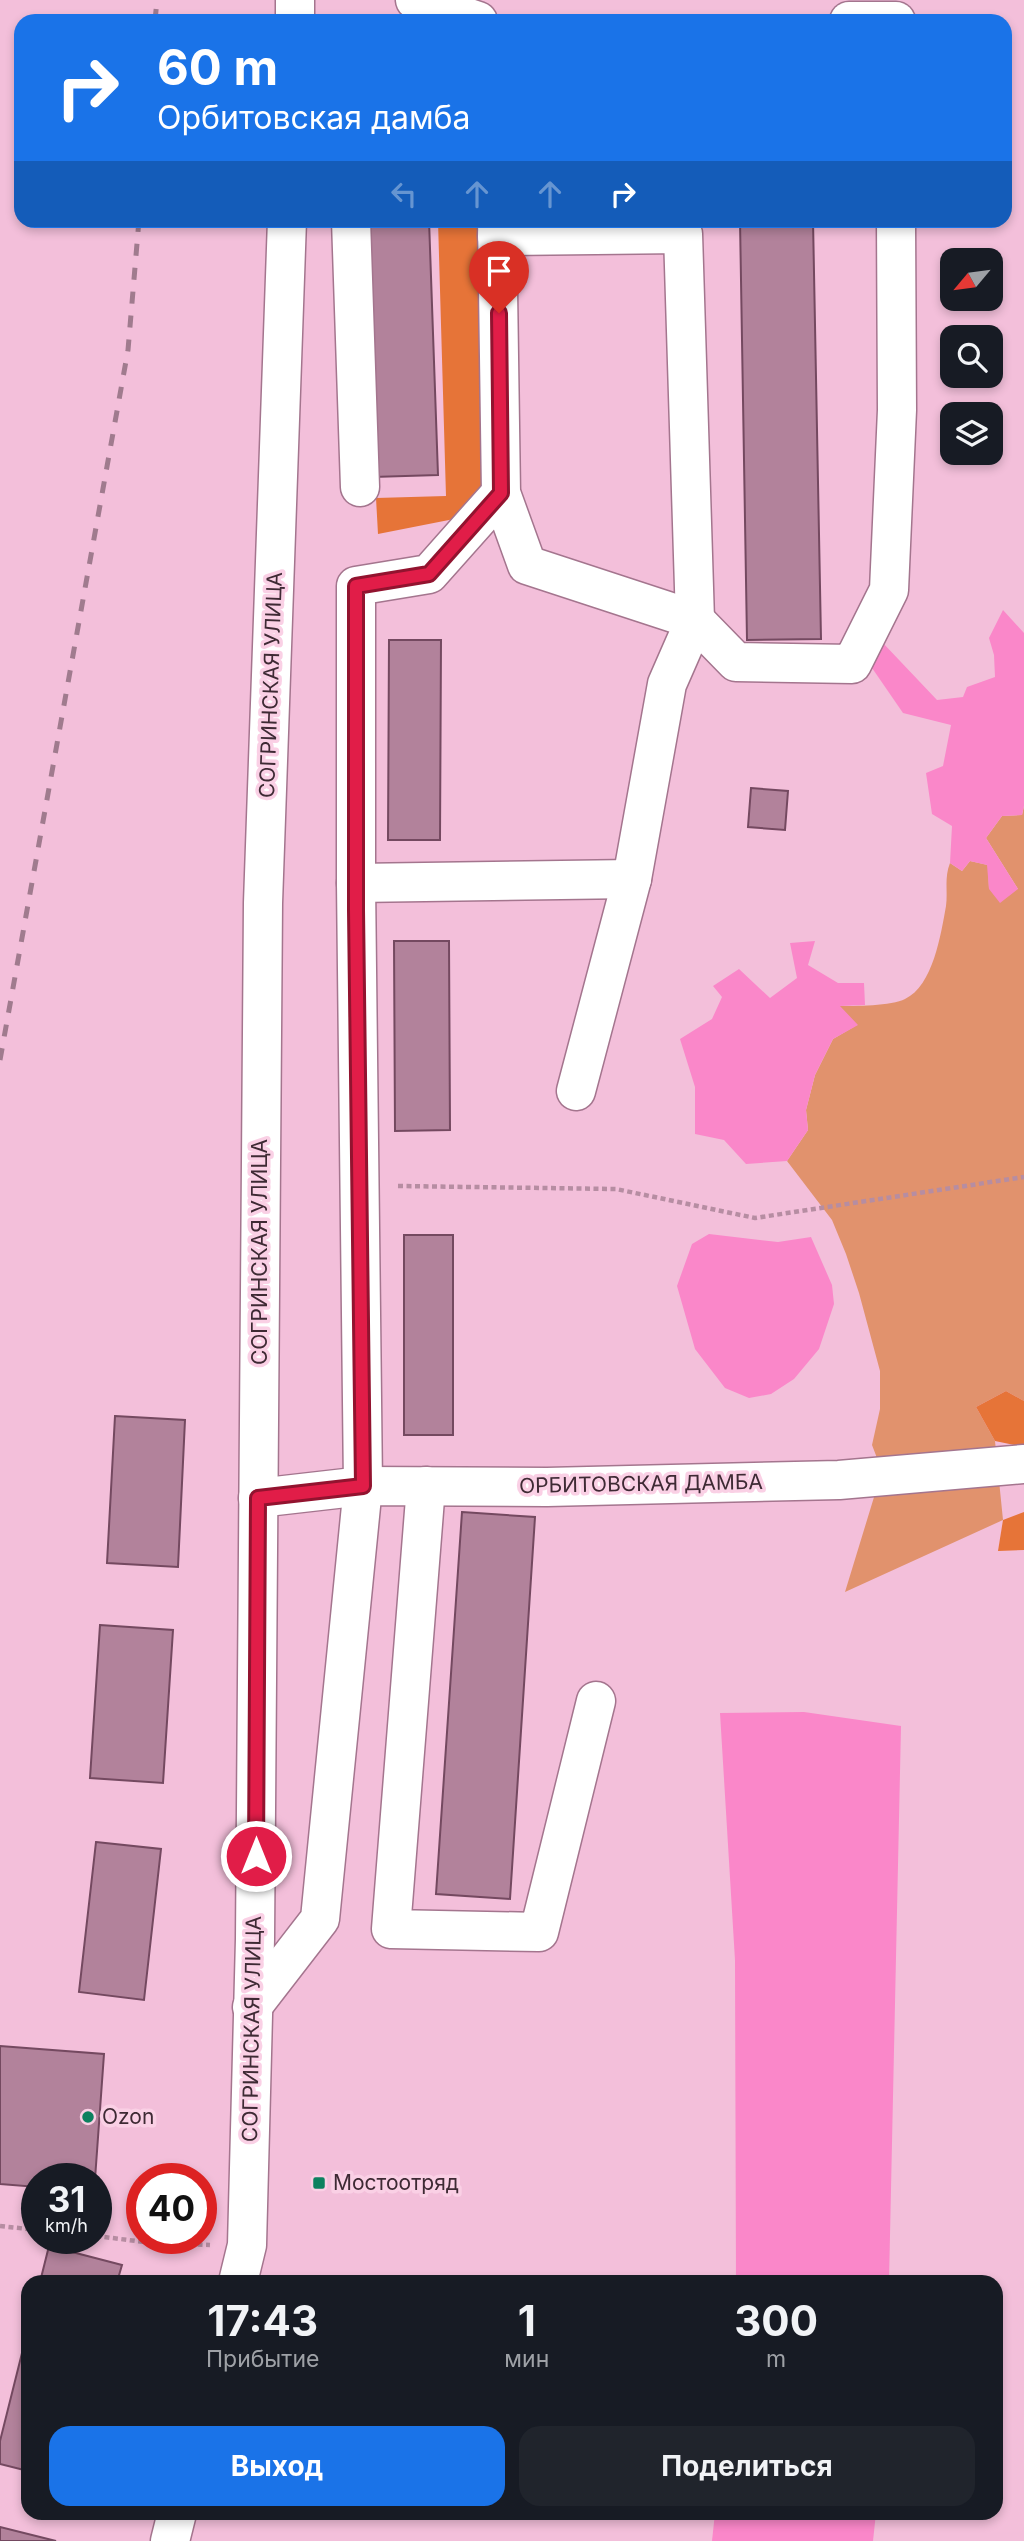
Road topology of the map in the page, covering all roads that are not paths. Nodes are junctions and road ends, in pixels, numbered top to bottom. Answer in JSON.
{"nodes":[{"id":1,"x":415,"y":0,"type":"edge"},
{"id":2,"x":457,"y":14,"type":"edge"},
{"id":3,"x":288,"y":228,"type":"edge"},
{"id":4,"x":351,"y":228,"type":"edge"},
{"id":5,"x":497,"y":228,"type":"edge"},
{"id":6,"x":896,"y":228,"type":"edge"},
{"id":7,"x":360,"y":487,"type":"dead end"},
{"id":8,"x":501,"y":493,"type":"junction"},
{"id":9,"x":695,"y":620,"type":"junction"},
{"id":10,"x":632,"y":879,"type":"junction"},
{"id":11,"x":356,"y":883,"type":"junction"},
{"id":12,"x":576,"y":1091,"type":"dead end"},
{"id":13,"x":1024,"y":1464,"type":"edge"},
{"id":14,"x":363,"y":1486,"type":"junction"},
{"id":15,"x":426,"y":1486,"type":"junction"},
{"id":16,"x":258,"y":1498,"type":"junction"},
{"id":17,"x":596,"y":1701,"type":"dead end"},
{"id":18,"x":252,"y":2007,"type":"junction"},
{"id":19,"x":242,"y":2266,"type":"edge"},
{"id":20,"x":175,"y":2520,"type":"edge"},
{"id":21,"x":170,"y":2541,"type":"edge"}],
"edges":[{"from":1,"to":2,"type":"street"},
{"from":3,"to":16,"type":"street","name":"СОГРИНСКАЯ УЛИЦА"},
{"from":4,"to":7,"type":"street"},
{"from":5,"to":8,"type":"street"},
{"from":5,"to":9,"type":"street"},
{"from":6,"to":9,"type":"street"},
{"from":8,"to":9,"type":"street"},
{"from":8,"to":11,"type":"street"},
{"from":9,"to":10,"type":"street"},
{"from":10,"to":11,"type":"street"},
{"from":10,"to":12,"type":"street"},
{"from":11,"to":14,"type":"street"},
{"from":13,"to":15,"type":"street","name":"ОРБИТОВСКАЯ ДАМБА"},
{"from":14,"to":15,"type":"street","name":"ОРБИТОВСКАЯ ДАМБА"},
{"from":14,"to":16,"type":"street","name":"ОРБИТОВСКАЯ ДАМБА"},
{"from":14,"to":18,"type":"street"},
{"from":15,"to":17,"type":"street"},
{"from":16,"to":18,"type":"street","name":"СОГРИНСКАЯ УЛИЦА"},
{"from":18,"to":19,"type":"street","name":"СОГРИНСКАЯ УЛИЦА"},
{"from":20,"to":21,"type":"street"}]}
